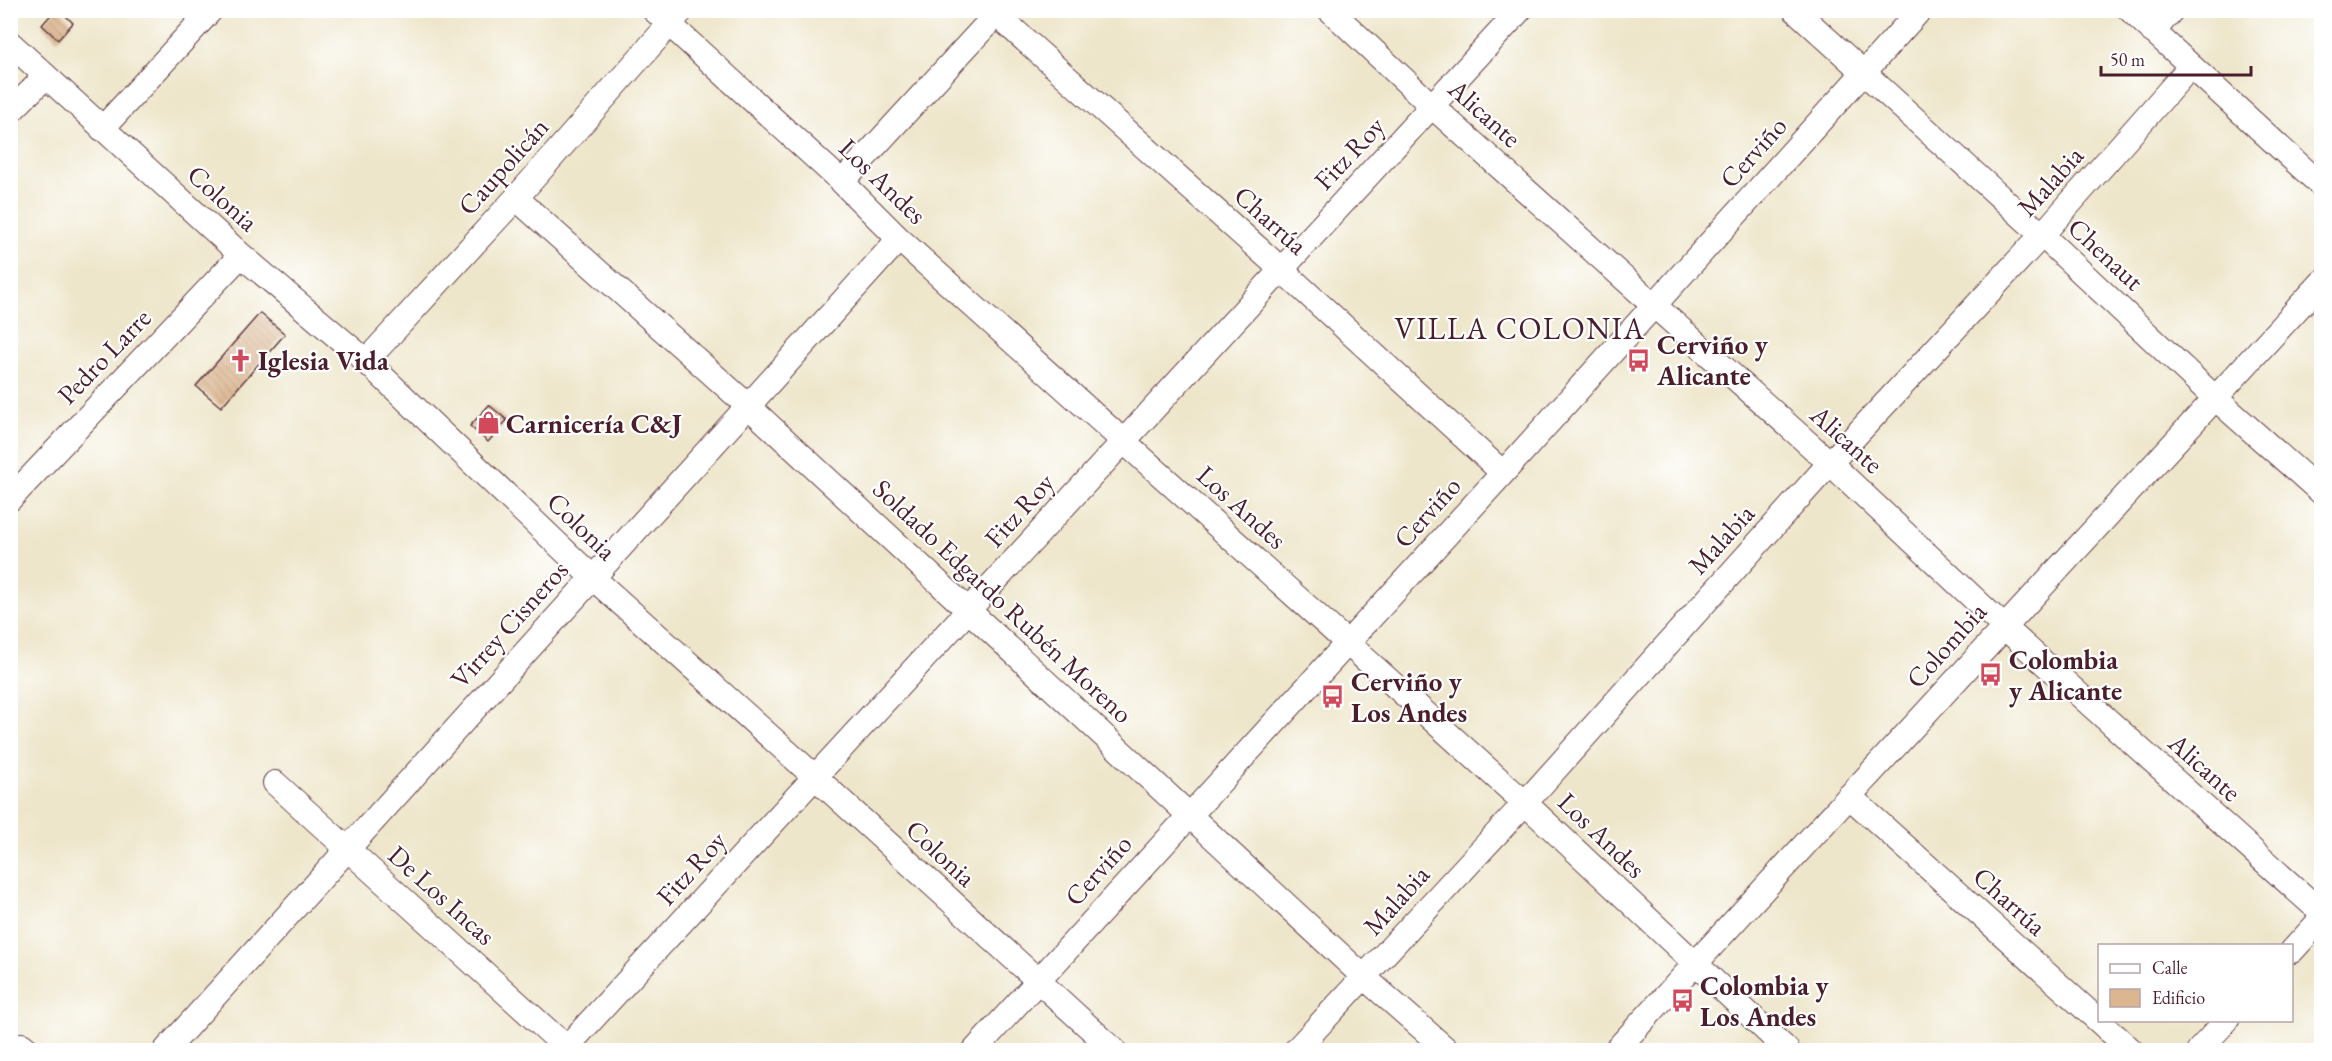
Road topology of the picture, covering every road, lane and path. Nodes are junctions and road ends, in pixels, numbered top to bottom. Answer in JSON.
{"nodes":[{"id":1,"x":211,"y":10,"type":"edge"},
{"id":2,"x":1330,"y":10,"type":"edge"},
{"id":3,"x":1520,"y":10,"type":"edge"},
{"id":4,"x":1795,"y":10,"type":"edge"},
{"id":5,"x":1920,"y":10,"type":"edge"},
{"id":6,"x":2130,"y":10,"type":"edge"},
{"id":7,"x":2172,"y":10,"type":"edge"},
{"id":8,"x":998,"y":12,"type":"edge"},
{"id":9,"x":668,"y":15,"type":"edge"},
{"id":10,"x":2153,"y":32,"type":"junction"},
{"id":11,"x":10,"y":43,"type":"edge"},
{"id":12,"x":2190,"y":67,"type":"junction"},
{"id":13,"x":1864,"y":75,"type":"junction"},
{"id":14,"x":46,"y":76,"type":"junction"},
{"id":15,"x":1433,"y":107,"type":"junction"},
{"id":16,"x":10,"y":112,"type":"edge"},
{"id":17,"x":102,"y":129,"type":"junction"},
{"id":18,"x":2320,"y":181,"type":"edge"},
{"id":19,"x":842,"y":182,"type":"junction"},
{"id":20,"x":516,"y":198,"type":"junction"},
{"id":21,"x":2042,"y":235,"type":"junction"},
{"id":22,"x":899,"y":239,"type":"junction"},
{"id":23,"x":241,"y":255,"type":"junction"},
{"id":24,"x":1282,"y":270,"type":"junction"},
{"id":25,"x":2322,"y":282,"type":"edge"},
{"id":26,"x":1654,"y":306,"type":"junction"},
{"id":27,"x":366,"y":361,"type":"junction"},
{"id":28,"x":2214,"y":397,"type":"junction"},
{"id":29,"x":747,"y":405,"type":"junction"},
{"id":30,"x":1123,"y":441,"type":"junction"},
{"id":31,"x":1830,"y":463,"type":"junction"},
{"id":32,"x":1503,"y":473,"type":"junction"},
{"id":33,"x":2322,"y":493,"type":"edge"},
{"id":34,"x":10,"y":499,"type":"edge"},
{"id":35,"x":592,"y":577,"type":"junction"},
{"id":36,"x":968,"y":610,"type":"junction"},
{"id":37,"x":2004,"y":627,"type":"junction"},
{"id":38,"x":1347,"y":644,"type":"junction"},
{"id":39,"x":814,"y":776,"type":"junction"},
{"id":40,"x":275,"y":783,"type":"dead end"},
{"id":41,"x":1849,"y":796,"type":"junction"},
{"id":42,"x":1525,"y":803,"type":"junction"},
{"id":43,"x":1189,"y":814,"type":"junction"},
{"id":44,"x":347,"y":849,"type":"junction"},
{"id":45,"x":2322,"y":913,"type":"edge"},
{"id":46,"x":2322,"y":918,"type":"edge"},
{"id":47,"x":2293,"y":950,"type":"edge"},
{"id":48,"x":1696,"y":966,"type":"junction"},
{"id":49,"x":1365,"y":978,"type":"junction"},
{"id":50,"x":1037,"y":982,"type":"junction"},
{"id":51,"x":2098,"y":1020,"type":"edge"},
{"id":52,"x":2100,"y":1022,"type":"edge"},
{"id":53,"x":2225,"y":1022,"type":"edge"},
{"id":54,"x":166,"y":1050,"type":"edge"},
{"id":55,"x":567,"y":1050,"type":"edge"},
{"id":56,"x":975,"y":1050,"type":"edge"},
{"id":57,"x":1114,"y":1050,"type":"edge"},
{"id":58,"x":1296,"y":1050,"type":"edge"},
{"id":59,"x":1448,"y":1050,"type":"edge"},
{"id":60,"x":1616,"y":1050,"type":"edge"},
{"id":61,"x":1787,"y":1050,"type":"edge"},
{"id":62,"x":2131,"y":1050,"type":"edge"},
{"id":63,"x":2199,"y":1050,"type":"edge"}],
"edges":[{"from":1,"to":17,"type":"street"},
{"from":2,"to":15,"type":"street","name":"Alicante"},
{"from":3,"to":15,"type":"street","name":"Fitz Roy"},
{"from":4,"to":13,"type":"street","name":"Chenaut"},
{"from":5,"to":13,"type":"street","name":"Cerviño"},
{"from":6,"to":10,"type":"street"},
{"from":7,"to":10,"type":"street"},
{"from":8,"to":19,"type":"street"},
{"from":8,"to":24,"type":"street","name":"Charrúa"},
{"from":9,"to":19,"type":"street","name":"Los Andes"},
{"from":9,"to":20,"type":"street","name":"Caupolicán"},
{"from":10,"to":12,"type":"street"},
{"from":11,"to":14,"type":"street","name":"Colonia"},
{"from":12,"to":18,"type":"street"},
{"from":12,"to":21,"type":"street","name":"Malabia"},
{"from":13,"to":21,"type":"street","name":"Chenaut"},
{"from":13,"to":26,"type":"street","name":"Cerviño"},
{"from":14,"to":16,"type":"street"},
{"from":14,"to":17,"type":"street","name":"Colonia"},
{"from":15,"to":24,"type":"street","name":"Fitz Roy"},
{"from":15,"to":26,"type":"street","name":"Alicante"},
{"from":17,"to":23,"type":"street","name":"Colonia"},
{"from":19,"to":22,"type":"street","name":"Los Andes"},
{"from":20,"to":27,"type":"street","name":"Caupolicán"},
{"from":20,"to":29,"type":"street","name":"Soldado Edgardo Rubén Moreno"},
{"from":21,"to":28,"type":"street","name":"Chenaut"},
{"from":21,"to":31,"type":"street","name":"Malabia"},
{"from":22,"to":29,"type":"street","name":"Virrey Cisneros"},
{"from":22,"to":30,"type":"street","name":"Los Andes"},
{"from":23,"to":27,"type":"street","name":"Colonia"},
{"from":23,"to":34,"type":"street","name":"Pedro Larre"},
{"from":24,"to":30,"type":"street","name":"Fitz Roy"},
{"from":24,"to":32,"type":"street","name":"Charrúa"},
{"from":25,"to":28,"type":"street","name":"Colombia"},
{"from":26,"to":31,"type":"street","name":"Alicante"},
{"from":26,"to":32,"type":"street","name":"Cerviño"},
{"from":27,"to":35,"type":"street","name":"Colonia"},
{"from":28,"to":33,"type":"street","name":"Chenaut"},
{"from":28,"to":37,"type":"street","name":"Colombia"},
{"from":29,"to":35,"type":"street","name":"Virrey Cisneros"},
{"from":29,"to":36,"type":"street","name":"Soldado Edgardo Rubén Moreno"},
{"from":30,"to":36,"type":"street","name":"Fitz Roy"},
{"from":30,"to":38,"type":"street","name":"Los Andes"},
{"from":31,"to":37,"type":"street","name":"Alicante"},
{"from":31,"to":42,"type":"street","name":"Malabia"},
{"from":32,"to":38,"type":"street","name":"Cerviño"},
{"from":35,"to":39,"type":"street","name":"Colonia"},
{"from":35,"to":44,"type":"street","name":"Virrey Cisneros"},
{"from":36,"to":39,"type":"street","name":"Fitz Roy"},
{"from":36,"to":43,"type":"street","name":"Soldado Edgardo Rubén Moreno"},
{"from":37,"to":41,"type":"street","name":"Colombia"},
{"from":37,"to":45,"type":"street","name":"Alicante"},
{"from":38,"to":42,"type":"street","name":"Los Andes"},
{"from":38,"to":43,"type":"street","name":"Cerviño"},
{"from":39,"to":50,"type":"street","name":"Colonia"},
{"from":39,"to":55,"type":"street","name":"Fitz Roy"},
{"from":40,"to":44,"type":"street","name":"De Los Incas"},
{"from":41,"to":48,"type":"street","name":"Colombia"},
{"from":41,"to":51,"type":"street","name":"Charrúa"},
{"from":42,"to":48,"type":"street","name":"Los Andes"},
{"from":42,"to":49,"type":"street","name":"Malabia"},
{"from":43,"to":49,"type":"street","name":"Soldado Edgardo Rubén Moreno"},
{"from":43,"to":50,"type":"street","name":"Cerviño"},
{"from":44,"to":54,"type":"street","name":"Virrey Cisneros"},
{"from":44,"to":55,"type":"street","name":"De Los Incas"},
{"from":46,"to":47,"type":"street"},
{"from":48,"to":60,"type":"street","name":"Colombia"},
{"from":48,"to":61,"type":"street","name":"Los Andes"},
{"from":49,"to":58,"type":"street","name":"Malabia"},
{"from":49,"to":59,"type":"street","name":"Soldado Edgardo Rubén Moreno"},
{"from":50,"to":56,"type":"street","name":"Cerviño"},
{"from":50,"to":57,"type":"street","name":"Colonia"},
{"from":52,"to":62,"type":"street","name":"Charrúa"},
{"from":53,"to":63,"type":"street"}]}
